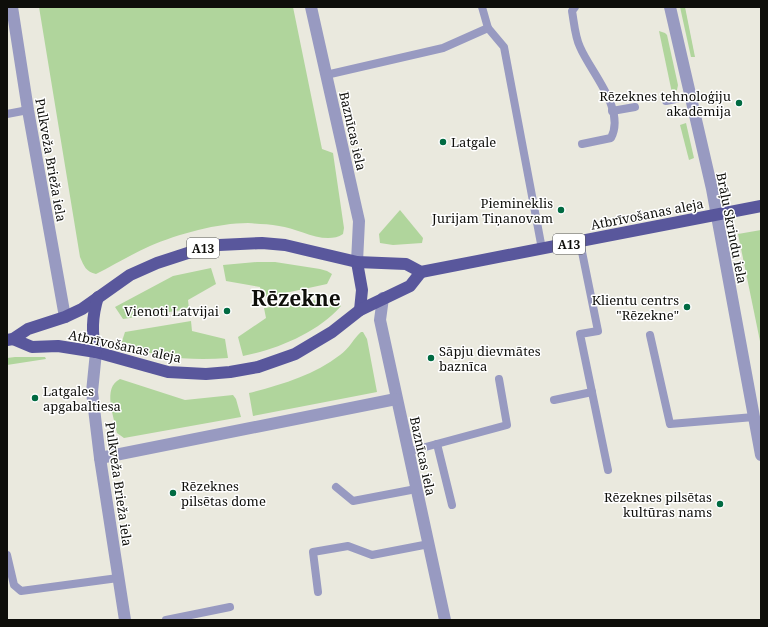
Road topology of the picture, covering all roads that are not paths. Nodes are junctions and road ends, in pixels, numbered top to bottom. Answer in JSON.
{"nodes":[{"id":1,"x":12,"y":7,"type":"edge"},
{"id":2,"x":311,"y":7,"type":"edge"},
{"id":3,"x":482,"y":7,"type":"edge"},
{"id":4,"x":575,"y":7,"type":"edge"},
{"id":5,"x":670,"y":7,"type":"edge"},
{"id":6,"x":488,"y":28,"type":"junction"},
{"id":7,"x":326,"y":75,"type":"junction"},
{"id":8,"x":690,"y":96,"type":"junction"},
{"id":9,"x":666,"y":101,"type":"dead end"},
{"id":10,"x":635,"y":107,"type":"dead end"},
{"id":11,"x":28,"y":110,"type":"junction"},
{"id":12,"x":612,"y":111,"type":"junction"},
{"id":13,"x":7,"y":114,"type":"edge"},
{"id":14,"x":582,"y":144,"type":"dead end"},
{"id":15,"x":761,"y":206,"type":"edge"},
{"id":16,"x":716,"y":215,"type":"junction"},
{"id":17,"x":580,"y":242,"type":"junction"},
{"id":18,"x":542,"y":249,"type":"junction"},
{"id":19,"x":357,"y":262,"type":"junction"},
{"id":20,"x":421,"y":272,"type":"junction"},
{"id":21,"x":98,"y":297,"type":"junction"},
{"id":22,"x":383,"y":298,"type":"junction"},
{"id":23,"x":360,"y":310,"type":"junction"},
{"id":24,"x":65,"y":317,"type":"junction"},
{"id":25,"x":650,"y":335,"type":"dead end"},
{"id":26,"x":10,"y":340,"type":"edge"},
{"id":27,"x":96,"y":352,"type":"junction"},
{"id":28,"x":499,"y":379,"type":"dead end"},
{"id":29,"x":592,"y":392,"type":"junction"},
{"id":30,"x":396,"y":399,"type":"junction"},
{"id":31,"x":554,"y":400,"type":"dead end"},
{"id":32,"x":754,"y":417,"type":"junction"},
{"id":33,"x":437,"y":444,"type":"junction"},
{"id":34,"x":407,"y":452,"type":"junction"},
{"id":35,"x":761,"y":455,"type":"edge"},
{"id":36,"x":100,"y":458,"type":"junction"},
{"id":37,"x":608,"y":470,"type":"dead end"},
{"id":38,"x":336,"y":487,"type":"dead end"},
{"id":39,"x":416,"y":489,"type":"junction"},
{"id":40,"x":452,"y":505,"type":"dead end"},
{"id":41,"x":428,"y":544,"type":"junction"},
{"id":42,"x":7,"y":555,"type":"edge"},
{"id":43,"x":118,"y":578,"type":"junction"},
{"id":44,"x":318,"y":592,"type":"dead end"},
{"id":45,"x":230,"y":607,"type":"dead end"},
{"id":46,"x":125,"y":620,"type":"edge"},
{"id":47,"x":166,"y":620,"type":"edge"},
{"id":48,"x":445,"y":620,"type":"edge"}],
"edges":[{"from":1,"to":11,"type":"street","name":"Pulkveža Brieža iela"},
{"from":2,"to":7,"type":"street","name":"Baznīcas iela"},
{"from":3,"to":6,"type":"lane"},
{"from":4,"to":12,"type":"lane"},
{"from":5,"to":8,"type":"street","name":"Brāļu Skrindu iela"},
{"from":6,"to":7,"type":"lane"},
{"from":6,"to":18,"type":"lane"},
{"from":7,"to":19,"type":"street","name":"Baznīcas iela"},
{"from":8,"to":9,"type":"lane"},
{"from":8,"to":16,"type":"street","name":"Brāļu Skrindu iela"},
{"from":10,"to":12,"type":"lane"},
{"from":11,"to":13,"type":"lane"},
{"from":11,"to":24,"type":"street","name":"Pulkveža Brieža iela"},
{"from":12,"to":14,"type":"lane"},
{"from":15,"to":16,"type":"main road","name":"Atbrīvošanas aleja","number":"A13"},
{"from":16,"to":17,"type":"main road","name":"Atbrīvošanas aleja","number":"A13"},
{"from":16,"to":32,"type":"street","name":"Brāļu Skrindu iela"},
{"from":17,"to":18,"type":"main road","name":"Atbrīvošanas aleja","number":"A13"},
{"from":17,"to":29,"type":"lane"},
{"from":18,"to":20,"type":"main road","name":"Atbrīvošanas aleja","number":"A13"},
{"from":19,"to":20,"type":"main road","name":"Atbrīvošanas aleja","number":"A13"},
{"from":19,"to":21,"type":"main road","name":"Atbrīvošanas aleja","number":"A13"},
{"from":19,"to":23,"type":"main road"},
{"from":20,"to":22,"type":"main road","name":"Atbrīvošanas aleja","number":"A13"},
{"from":21,"to":24,"type":"main road","name":"Atbrīvošanas aleja","number":"A13"},
{"from":21,"to":27,"type":"main road"},
{"from":22,"to":23,"type":"main road","name":"Atbrīvošanas aleja","number":"A13"},
{"from":22,"to":30,"type":"street","name":"Baznīcas iela"},
{"from":23,"to":27,"type":"main road","name":"Atbrīvošanas aleja","number":"A13"},
{"from":24,"to":26,"type":"main road","name":"Atbrīvošanas aleja","number":"A13"},
{"from":25,"to":32,"type":"lane"},
{"from":26,"to":27,"type":"main road","name":"Atbrīvošanas aleja","number":"A13"},
{"from":27,"to":36,"type":"street","name":"Pulkveža Brieža iela"},
{"from":28,"to":33,"type":"lane"},
{"from":29,"to":31,"type":"lane"},
{"from":29,"to":37,"type":"lane"},
{"from":30,"to":34,"type":"street","name":"Baznīcas iela"},
{"from":30,"to":36,"type":"street"},
{"from":32,"to":35,"type":"street","name":"Brāļu Skrindu iela"},
{"from":33,"to":34,"type":"lane"},
{"from":33,"to":40,"type":"lane"},
{"from":34,"to":39,"type":"street","name":"Baznīcas iela"},
{"from":36,"to":43,"type":"street","name":"Pulkveža Brieža iela"},
{"from":38,"to":39,"type":"lane"},
{"from":39,"to":41,"type":"street","name":"Baznīcas iela"},
{"from":41,"to":44,"type":"lane"},
{"from":41,"to":48,"type":"street","name":"Baznīcas iela"},
{"from":42,"to":43,"type":"lane"},
{"from":43,"to":46,"type":"street","name":"Pulkveža Brieža iela"},
{"from":45,"to":47,"type":"lane"}]}
